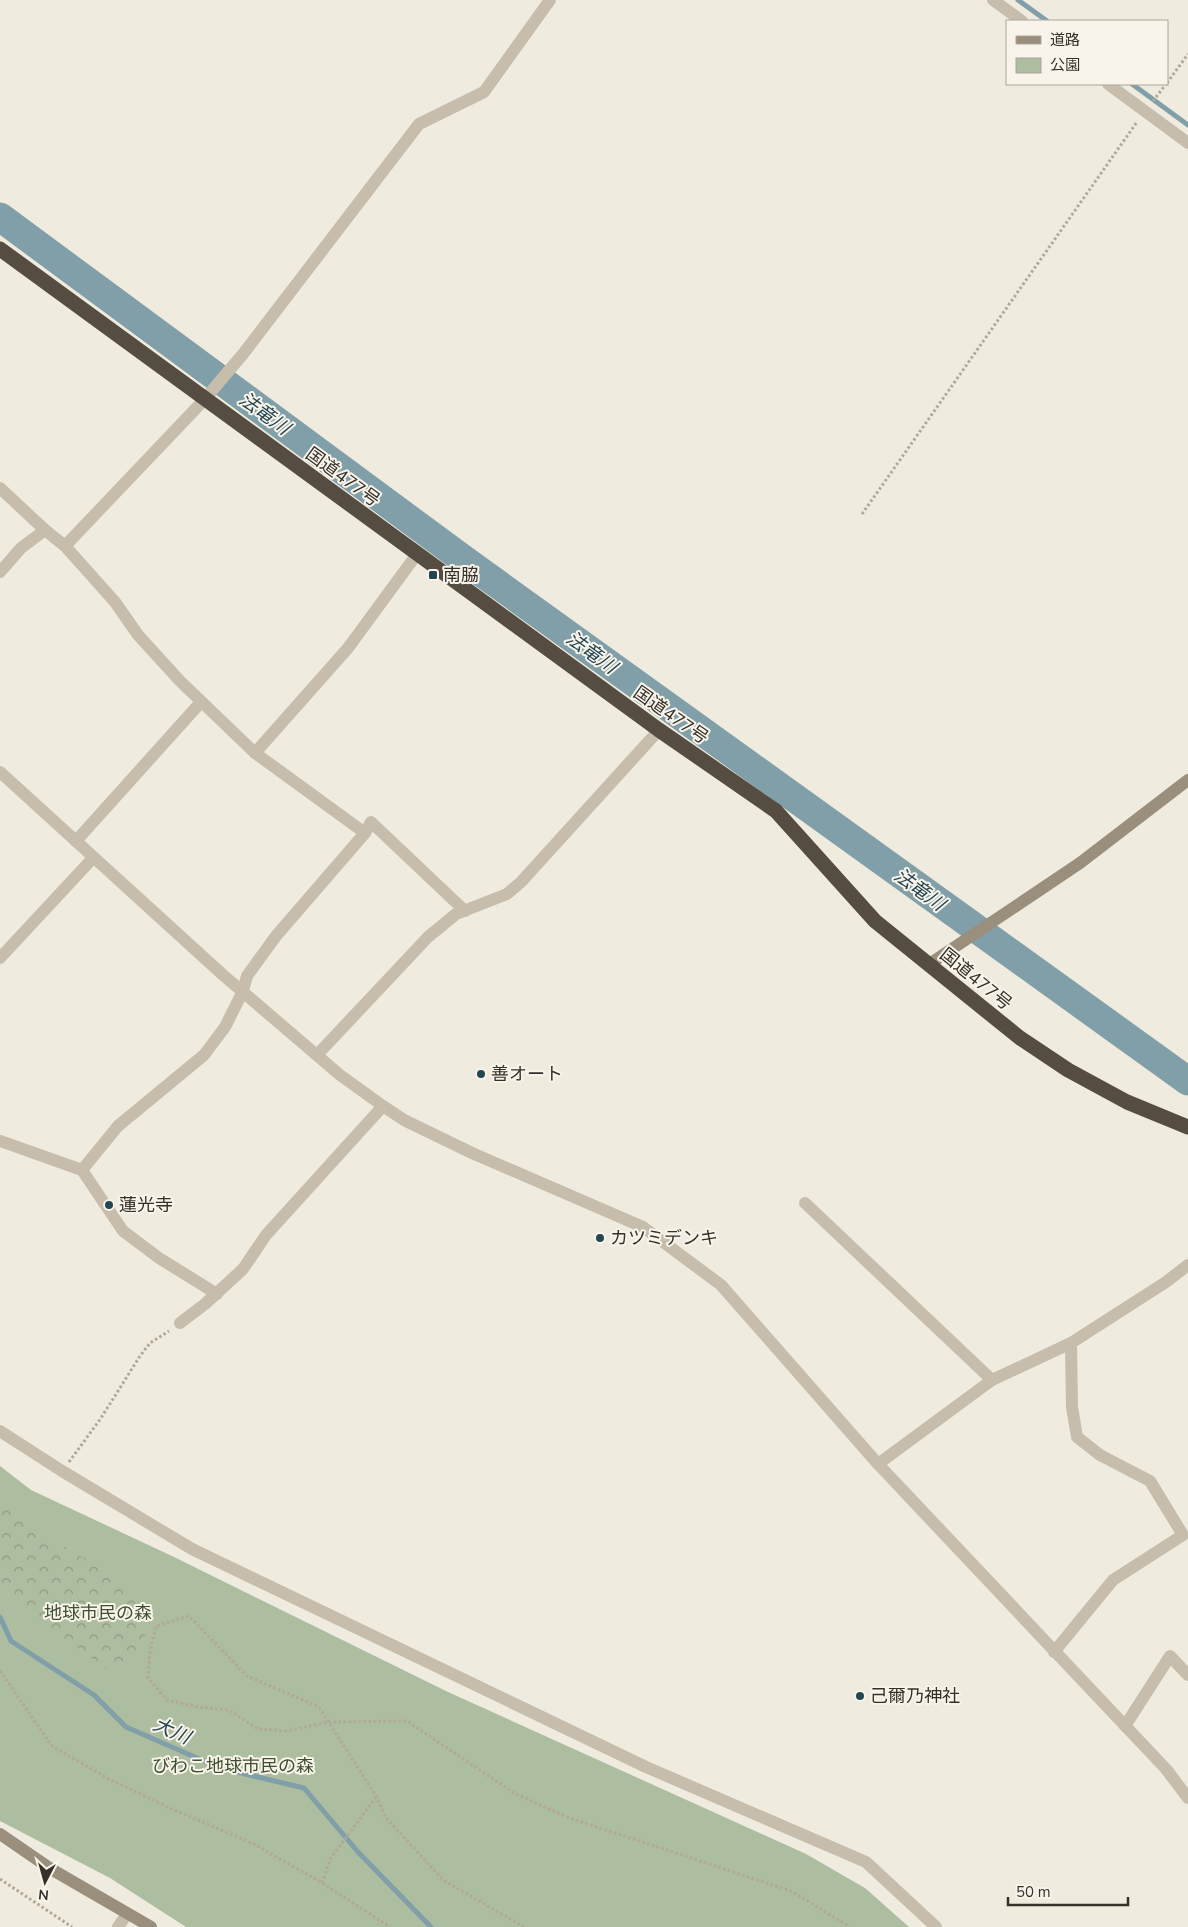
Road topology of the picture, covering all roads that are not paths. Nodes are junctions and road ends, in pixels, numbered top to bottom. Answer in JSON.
{"nodes":[{"id":1,"x":550,"y":0,"type":"edge"},
{"id":2,"x":993,"y":0,"type":"edge"},
{"id":3,"x":1021,"y":20,"type":"edge"},
{"id":4,"x":1109,"y":85,"type":"edge"},
{"id":5,"x":1188,"y":143,"type":"edge"},
{"id":6,"x":0,"y":249,"type":"edge"},
{"id":7,"x":204,"y":400,"type":"junction"},
{"id":8,"x":0,"y":488,"type":"edge"},
{"id":9,"x":44,"y":530,"type":"junction"},
{"id":10,"x":65,"y":546,"type":"junction"},
{"id":11,"x":417,"y":554,"type":"junction"},
{"id":12,"x":0,"y":572,"type":"edge"},
{"id":13,"x":201,"y":702,"type":"junction"},
{"id":14,"x":659,"y":730,"type":"junction"},
{"id":15,"x":255,"y":753,"type":"junction"},
{"id":16,"x":0,"y":772,"type":"edge"},
{"id":17,"x":1188,"y":780,"type":"edge"},
{"id":18,"x":365,"y":833,"type":"junction"},
{"id":19,"x":76,"y":841,"type":"junction"},
{"id":20,"x":93,"y":858,"type":"junction"},
{"id":21,"x":465,"y":911,"type":"junction"},
{"id":22,"x":0,"y":958,"type":"edge"},
{"id":23,"x":928,"y":965,"type":"junction"},
{"id":24,"x":243,"y":992,"type":"junction"},
{"id":25,"x":317,"y":1055,"type":"junction"},
{"id":26,"x":383,"y":1106,"type":"junction"},
{"id":27,"x":1188,"y":1127,"type":"edge"},
{"id":28,"x":0,"y":1141,"type":"edge"},
{"id":29,"x":82,"y":1170,"type":"junction"},
{"id":30,"x":805,"y":1203,"type":"dead end"},
{"id":31,"x":1188,"y":1265,"type":"edge"},
{"id":32,"x":217,"y":1294,"type":"junction"},
{"id":33,"x":180,"y":1323,"type":"road end"},
{"id":34,"x":1071,"y":1343,"type":"junction"},
{"id":35,"x":992,"y":1380,"type":"junction"},
{"id":36,"x":0,"y":1432,"type":"edge"},
{"id":37,"x":878,"y":1464,"type":"junction"},
{"id":38,"x":1186,"y":1538,"type":"edge"},
{"id":39,"x":1054,"y":1652,"type":"junction"},
{"id":40,"x":1188,"y":1676,"type":"edge"},
{"id":41,"x":1125,"y":1726,"type":"junction"},
{"id":42,"x":1188,"y":1798,"type":"edge"},
{"id":43,"x":0,"y":1834,"type":"edge"},
{"id":44,"x":127,"y":1914,"type":"junction"},
{"id":45,"x":118,"y":1927,"type":"edge"},
{"id":46,"x":151,"y":1927,"type":"edge"},
{"id":47,"x":936,"y":1927,"type":"edge"}],
"edges":[{"from":1,"to":7,"type":"street"},
{"from":2,"to":3,"type":"street"},
{"from":4,"to":5,"type":"street"},
{"from":6,"to":7,"type":"highway","name":"国道477号"},
{"from":7,"to":10,"type":"street"},
{"from":7,"to":11,"type":"highway","name":"国道477号"},
{"from":8,"to":9,"type":"street"},
{"from":9,"to":10,"type":"street"},
{"from":9,"to":12,"type":"street"},
{"from":10,"to":13,"type":"street"},
{"from":11,"to":14,"type":"highway","name":"国道477号"},
{"from":11,"to":15,"type":"street"},
{"from":13,"to":15,"type":"street"},
{"from":13,"to":19,"type":"street"},
{"from":14,"to":21,"type":"street"},
{"from":14,"to":23,"type":"highway","name":"国道477号"},
{"from":15,"to":18,"type":"street"},
{"from":16,"to":19,"type":"street"},
{"from":17,"to":23,"type":"street"},
{"from":18,"to":21,"type":"street"},
{"from":18,"to":24,"type":"street"},
{"from":19,"to":20,"type":"street"},
{"from":20,"to":22,"type":"street"},
{"from":20,"to":24,"type":"street"},
{"from":21,"to":25,"type":"street"},
{"from":23,"to":27,"type":"highway","name":"国道477号"},
{"from":24,"to":25,"type":"street"},
{"from":24,"to":29,"type":"street"},
{"from":25,"to":26,"type":"street"},
{"from":26,"to":32,"type":"street"},
{"from":26,"to":37,"type":"street"},
{"from":28,"to":29,"type":"street"},
{"from":29,"to":32,"type":"street"},
{"from":30,"to":35,"type":"street"},
{"from":31,"to":34,"type":"street"},
{"from":32,"to":33,"type":"street"},
{"from":34,"to":35,"type":"street"},
{"from":34,"to":38,"type":"street"},
{"from":35,"to":37,"type":"street"},
{"from":36,"to":47,"type":"street"},
{"from":37,"to":39,"type":"street"},
{"from":38,"to":39,"type":"street"},
{"from":39,"to":41,"type":"street"},
{"from":40,"to":41,"type":"street"},
{"from":41,"to":42,"type":"street"},
{"from":43,"to":44,"type":"street"},
{"from":44,"to":45,"type":"street"},
{"from":44,"to":46,"type":"street"}]}
